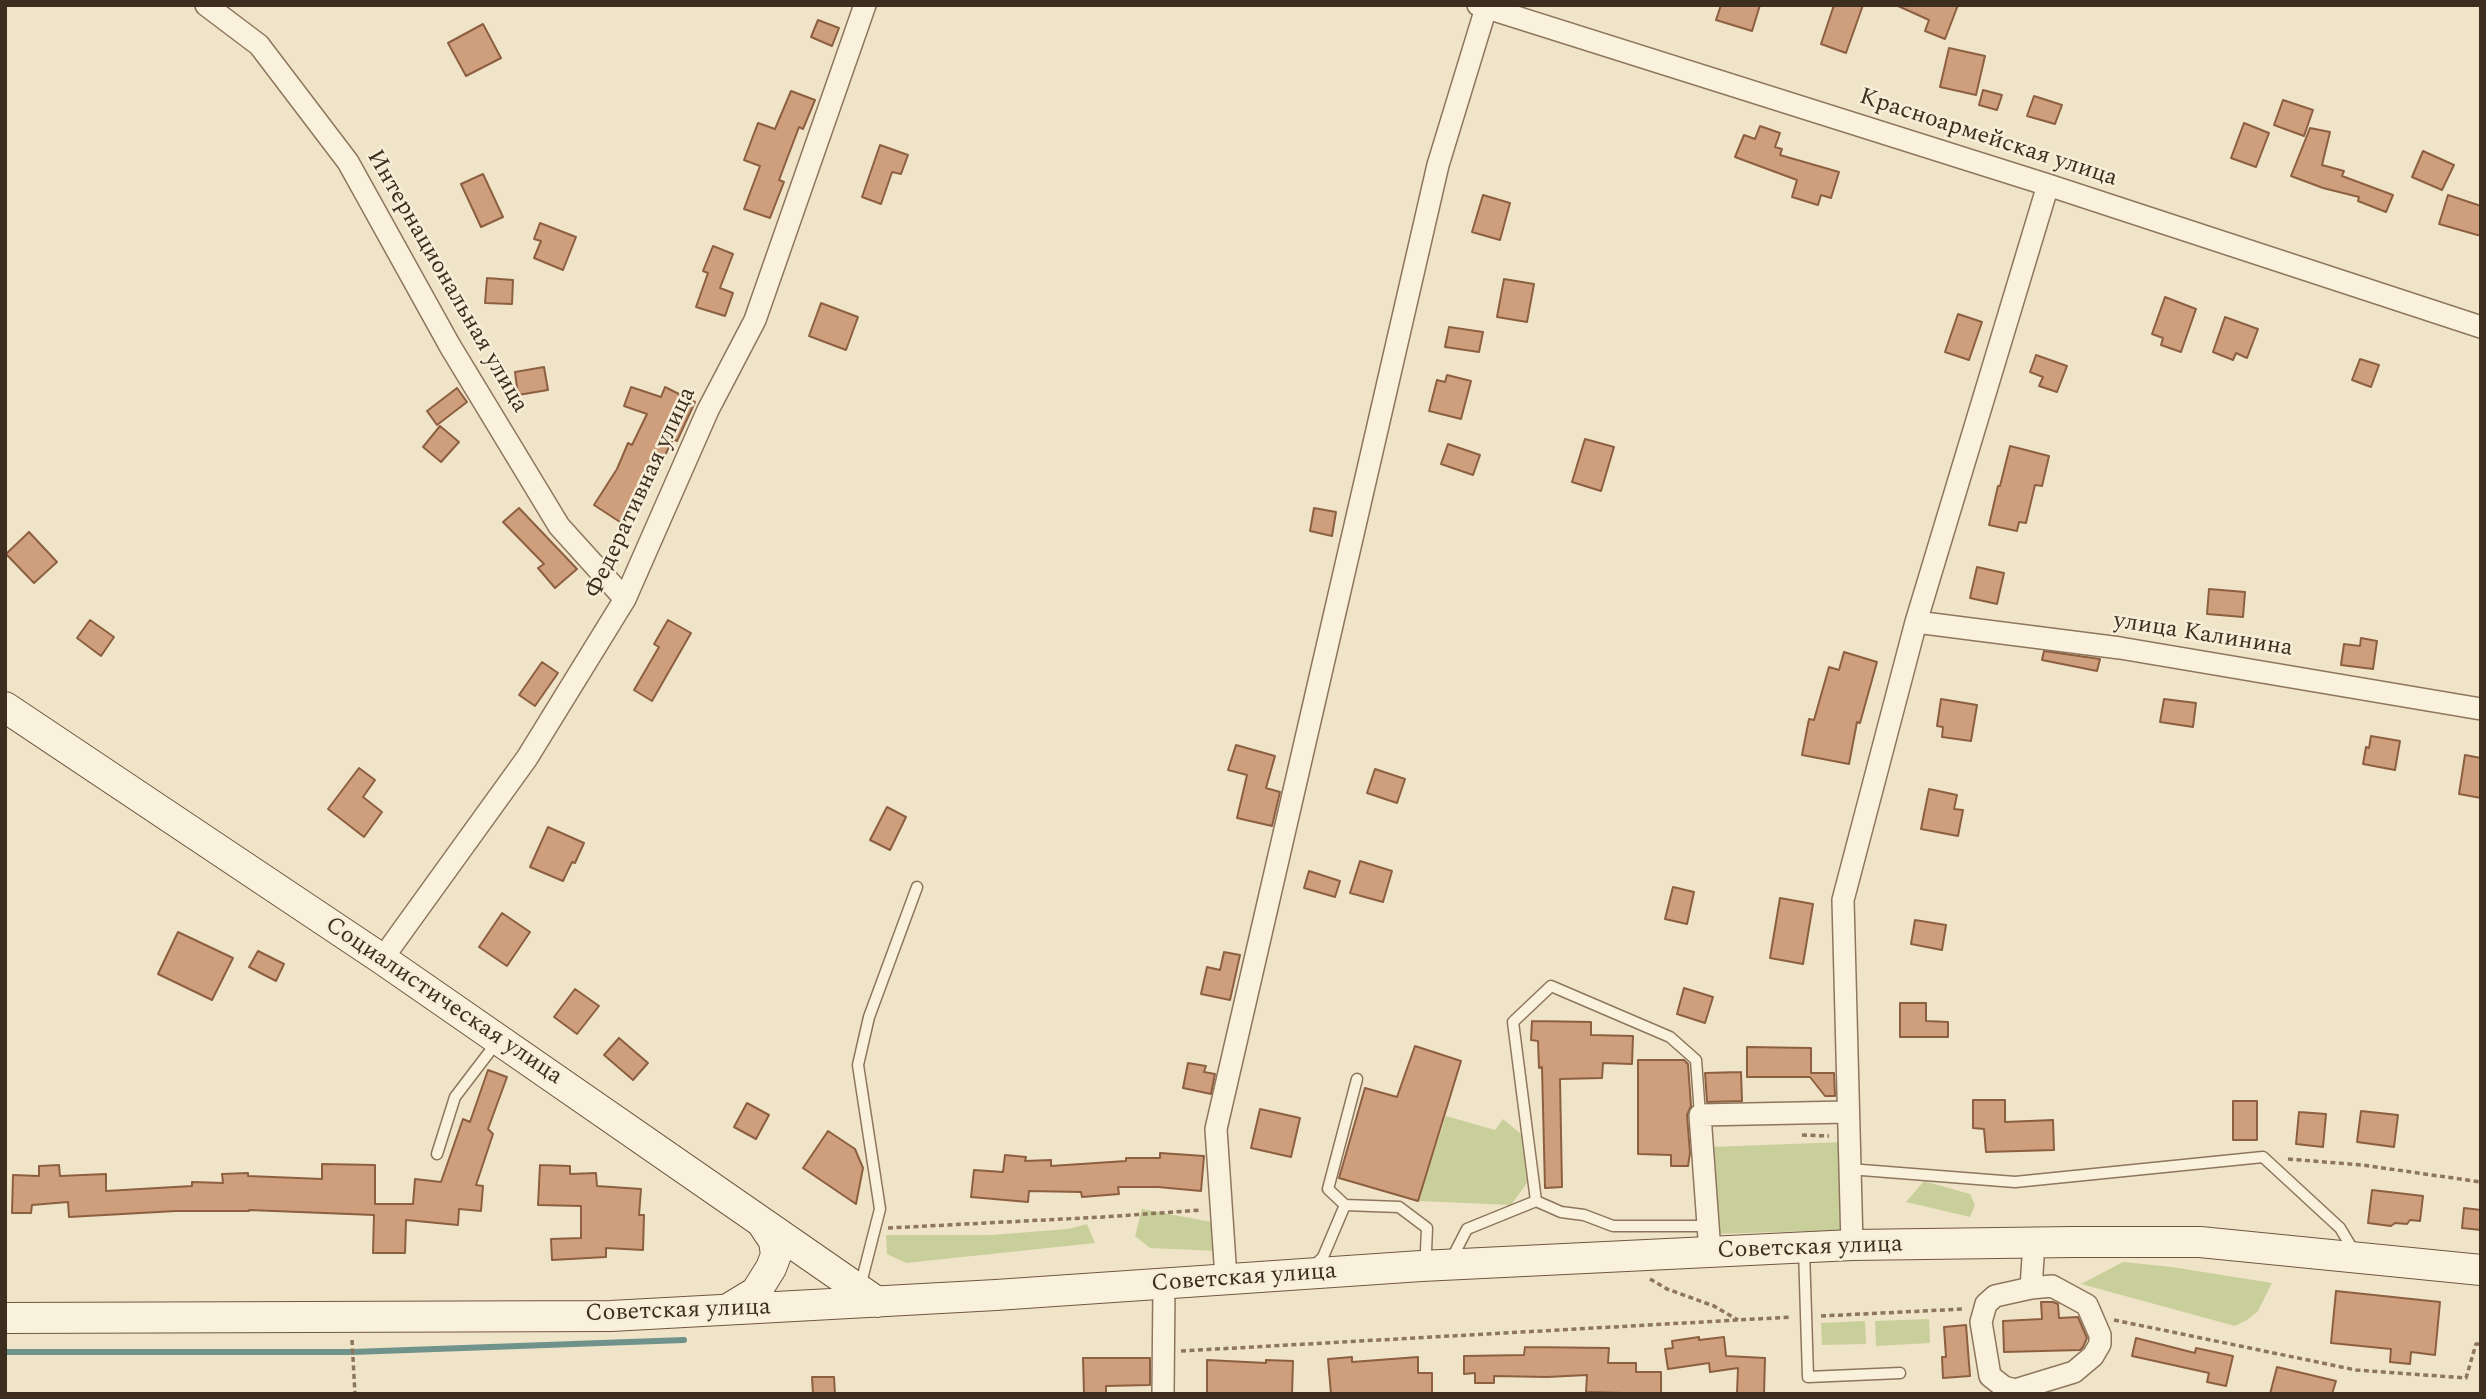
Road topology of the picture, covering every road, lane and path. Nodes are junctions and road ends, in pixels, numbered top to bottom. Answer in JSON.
{"nodes":[{"id":1,"x":206,"y":5,"type":"edge"},
{"id":2,"x":865,"y":5,"type":"edge"},
{"id":3,"x":1482,"y":7,"type":"edge"},
{"id":4,"x":2048,"y":185,"type":"junction"},
{"id":5,"x":2481,"y":327,"type":"edge"},
{"id":6,"x":625,"y":599,"type":"junction"},
{"id":7,"x":1916,"y":622,"type":"junction"},
{"id":8,"x":5,"y":707,"type":"edge"},
{"id":9,"x":2481,"y":709,"type":"edge"},
{"id":10,"x":917,"y":887,"type":"dead end"},
{"id":11,"x":383,"y":959,"type":"junction"},
{"id":12,"x":498,"y":1040,"type":"junction"},
{"id":13,"x":1357,"y":1079,"type":"dead end"},
{"id":14,"x":1848,"y":1112,"type":"junction"},
{"id":15,"x":1700,"y":1115,"type":"junction"},
{"id":16,"x":437,"y":1154,"type":"dead end"},
{"id":17,"x":2263,"y":1157,"type":"junction"},
{"id":18,"x":1849,"y":1169,"type":"junction"},
{"id":19,"x":2481,"y":1182,"type":"edge"},
{"id":20,"x":1535,"y":1202,"type":"junction"},
{"id":21,"x":1345,"y":1205,"type":"junction"},
{"id":22,"x":1221,"y":1208,"type":"junction"},
{"id":23,"x":762,"y":1223,"type":"junction"},
{"id":24,"x":875,"y":1228,"type":"junction"},
{"id":25,"x":1709,"y":1239,"type":"junction"},
{"id":26,"x":2034,"y":1243,"type":"junction"},
{"id":27,"x":1852,"y":1245,"type":"junction"},
{"id":28,"x":1804,"y":1248,"type":"junction"},
{"id":29,"x":2357,"y":1257,"type":"junction"},
{"id":30,"x":1440,"y":1265,"type":"junction"},
{"id":31,"x":2480,"y":1271,"type":"edge"},
{"id":32,"x":1306,"y":1273,"type":"junction"},
{"id":33,"x":1642,"y":1275,"type":"dead end"},
{"id":34,"x":1226,"y":1278,"type":"junction"},
{"id":35,"x":1164,"y":1285,"type":"junction"},
{"id":36,"x":2031,"y":1288,"type":"junction"},
{"id":37,"x":868,"y":1296,"type":"junction"},
{"id":38,"x":1985,"y":1307,"type":"junction"},
{"id":39,"x":726,"y":1310,"type":"junction"},
{"id":40,"x":2092,"y":1315,"type":"junction"},
{"id":41,"x":351,"y":1317,"type":"junction"},
{"id":42,"x":1807,"y":1317,"type":"junction"},
{"id":43,"x":5,"y":1318,"type":"edge"},
{"id":44,"x":1738,"y":1320,"type":"junction"},
{"id":45,"x":2481,"y":1344,"type":"edge"},
{"id":46,"x":1164,"y":1353,"type":"junction"},
{"id":47,"x":1899,"y":1373,"type":"dead end"},
{"id":48,"x":355,"y":1394,"type":"edge"},
{"id":49,"x":1163,"y":1394,"type":"edge"}],
"edges":[{"from":1,"to":6,"type":"street","name":"Интернациональная улица"},
{"from":2,"to":6,"type":"street","name":"Федеративная улица"},
{"from":3,"to":4,"type":"street","name":"Красноармейская улица"},
{"from":3,"to":22,"type":"street"},
{"from":4,"to":5,"type":"street","name":"Красноармейская улица"},
{"from":4,"to":7,"type":"street"},
{"from":6,"to":11,"type":"street","name":"Федеративная улица"},
{"from":7,"to":9,"type":"street","name":"улица Калинина"},
{"from":7,"to":14,"type":"street"},
{"from":8,"to":11,"type":"street","name":"Социалистическая улица"},
{"from":10,"to":24,"type":"lane"},
{"from":11,"to":12,"type":"street","name":"Социалистическая улица"},
{"from":12,"to":16,"type":"lane"},
{"from":12,"to":23,"type":"street","name":"Социалистическая улица"},
{"from":13,"to":21,"type":"lane"},
{"from":14,"to":15,"type":"street"},
{"from":14,"to":18,"type":"street"},
{"from":15,"to":20,"type":"lane"},
{"from":15,"to":25,"type":"street"},
{"from":17,"to":18,"type":"lane"},
{"from":17,"to":19,"type":"path"},
{"from":17,"to":29,"type":"lane"},
{"from":18,"to":27,"type":"street"},
{"from":20,"to":25,"type":"lane"},
{"from":20,"to":30,"type":"lane"},
{"from":21,"to":30,"type":"lane"},
{"from":21,"to":32,"type":"lane"},
{"from":22,"to":24,"type":"path"},
{"from":22,"to":34,"type":"street"},
{"from":23,"to":37,"type":"street","name":"Социалистическая улица"},
{"from":23,"to":39,"type":"street"},
{"from":24,"to":37,"type":"lane"},
{"from":25,"to":28,"type":"street","name":"Советская улица"},
{"from":25,"to":30,"type":"street","name":"Советская улица"},
{"from":26,"to":27,"type":"street","name":"Советская улица"},
{"from":26,"to":29,"type":"street","name":"Советская улица"},
{"from":26,"to":36,"type":"street"},
{"from":27,"to":28,"type":"street","name":"Советская улица"},
{"from":28,"to":42,"type":"lane"},
{"from":29,"to":31,"type":"street","name":"Советская улица"},
{"from":30,"to":32,"type":"street","name":"Советская улица"},
{"from":32,"to":34,"type":"street","name":"Советская улица"},
{"from":33,"to":44,"type":"path"},
{"from":34,"to":35,"type":"street","name":"Советская улица"},
{"from":35,"to":37,"type":"street","name":"Советская улица"},
{"from":35,"to":46,"type":"street"},
{"from":36,"to":38,"type":"street"},
{"from":36,"to":40,"type":"street"},
{"from":37,"to":39,"type":"street","name":"Советская улица"},
{"from":38,"to":40,"type":"street"},
{"from":38,"to":42,"type":"path"},
{"from":39,"to":41,"type":"street","name":"Советская улица"},
{"from":40,"to":45,"type":"path"},
{"from":41,"to":43,"type":"street","name":"Советская улица"},
{"from":41,"to":48,"type":"path"},
{"from":42,"to":44,"type":"path"},
{"from":42,"to":47,"type":"lane"},
{"from":44,"to":46,"type":"path"},
{"from":46,"to":49,"type":"street"}]}
